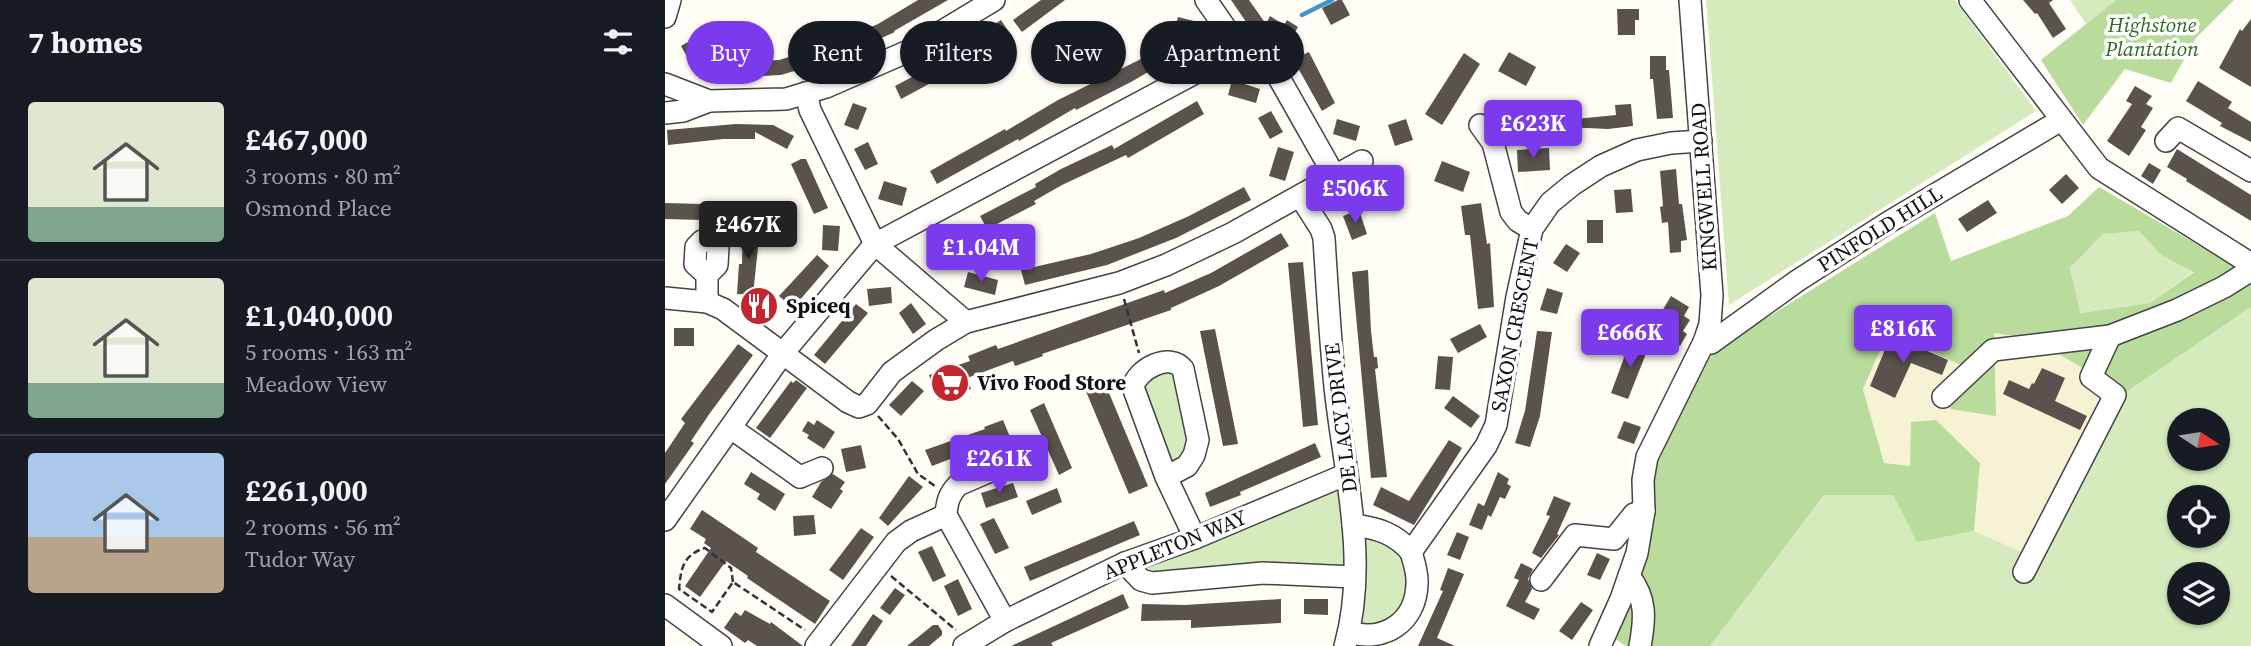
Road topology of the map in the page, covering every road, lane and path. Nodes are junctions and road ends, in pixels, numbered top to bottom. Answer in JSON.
{"nodes":[{"id":1,"x":670,"y":0,"type":"edge"},
{"id":2,"x":994,"y":0,"type":"edge"},
{"id":3,"x":1206,"y":0,"type":"edge"},
{"id":4,"x":1690,"y":0,"type":"edge"},
{"id":5,"x":1970,"y":0,"type":"edge"},
{"id":6,"x":665,"y":17,"type":"edge"},
{"id":7,"x":1221,"y":21,"type":"edge"},
{"id":8,"x":665,"y":84,"type":"edge"},
{"id":9,"x":1175,"y":84,"type":"edge"},
{"id":10,"x":1282,"y":84,"type":"edge"},
{"id":11,"x":806,"y":93,"type":"junction"},
{"id":12,"x":709,"y":101,"type":"junction"},
{"id":13,"x":665,"y":113,"type":"edge"},
{"id":14,"x":2061,"y":120,"type":"junction"},
{"id":15,"x":1480,"y":125,"type":"dead end"},
{"id":16,"x":1701,"y":141,"type":"junction"},
{"id":17,"x":2166,"y":141,"type":"dead end"},
{"id":18,"x":1362,"y":160,"type":"dead end"},
{"id":19,"x":2251,"y":171,"type":"edge"},
{"id":20,"x":1334,"y":175,"type":"junction"},
{"id":21,"x":1300,"y":196,"type":"junction"},
{"id":22,"x":1532,"y":229,"type":"junction"},
{"id":23,"x":876,"y":244,"type":"junction"},
{"id":24,"x":2251,"y":264,"type":"edge"},
{"id":25,"x":2251,"y":270,"type":"edge"},
{"id":26,"x":707,"y":275,"type":"dead end"},
{"id":27,"x":1119,"y":282,"type":"junction"},
{"id":28,"x":665,"y":298,"type":"edge"},
{"id":29,"x":707,"y":302,"type":"junction"},
{"id":30,"x":966,"y":322,"type":"junction"},
{"id":31,"x":2110,"y":336,"type":"junction"},
{"id":32,"x":1704,"y":342,"type":"junction"},
{"id":33,"x":783,"y":354,"type":"junction"},
{"id":34,"x":1144,"y":371,"type":"junction"},
{"id":35,"x":1943,"y":397,"type":"dead end"},
{"id":36,"x":867,"y":404,"type":"junction"},
{"id":37,"x":731,"y":428,"type":"junction"},
{"id":38,"x":1026,"y":456,"type":"dead end"},
{"id":39,"x":822,"y":468,"type":"dead end"},
{"id":40,"x":1347,"y":474,"type":"junction"},
{"id":41,"x":1166,"y":477,"type":"junction"},
{"id":42,"x":948,"y":504,"type":"junction"},
{"id":43,"x":1644,"y":511,"type":"junction"},
{"id":44,"x":665,"y":520,"type":"edge"},
{"id":45,"x":1353,"y":525,"type":"junction"},
{"id":46,"x":1195,"y":538,"type":"junction"},
{"id":47,"x":1411,"y":552,"type":"junction"},
{"id":48,"x":1125,"y":563,"type":"junction"},
{"id":49,"x":878,"y":565,"type":"junction"},
{"id":50,"x":2024,"y":572,"type":"dead end"},
{"id":51,"x":1629,"y":576,"type":"junction"},
{"id":52,"x":1355,"y":577,"type":"junction"},
{"id":53,"x":1541,"y":580,"type":"dead end"},
{"id":54,"x":733,"y":582,"type":"junction"},
{"id":55,"x":665,"y":605,"type":"edge"},
{"id":56,"x":1005,"y":621,"type":"junction"},
{"id":57,"x":1347,"y":639,"type":"edge"},
{"id":58,"x":699,"y":640,"type":"edge"},
{"id":59,"x":813,"y":640,"type":"edge"},
{"id":60,"x":967,"y":644,"type":"edge"},
{"id":61,"x":721,"y":646,"type":"edge"},
{"id":62,"x":1600,"y":646,"type":"edge"},
{"id":63,"x":1640,"y":646,"type":"edge"}],
"edges":[{"from":1,"to":6,"type":"street"},
{"from":2,"to":11,"type":"street"},
{"from":3,"to":7,"type":"street"},
{"from":4,"to":16,"type":"street","name":"KINGWELL ROAD"},
{"from":5,"to":14,"type":"street"},
{"from":8,"to":12,"type":"street"},
{"from":9,"to":23,"type":"street"},
{"from":10,"to":20,"type":"street"},
{"from":11,"to":12,"type":"street"},
{"from":11,"to":23,"type":"street"},
{"from":12,"to":13,"type":"street"},
{"from":14,"to":24,"type":"street"},
{"from":14,"to":32,"type":"street","name":"PINFOLD HILL"},
{"from":15,"to":22,"type":"street"},
{"from":16,"to":22,"type":"street","name":"SAXON CRESCENT"},
{"from":16,"to":32,"type":"street","name":"KINGWELL ROAD"},
{"from":17,"to":19,"type":"street"},
{"from":18,"to":20,"type":"street"},
{"from":20,"to":21,"type":"street"},
{"from":21,"to":27,"type":"street"},
{"from":21,"to":40,"type":"street","name":"DE LACY DRIVE"},
{"from":22,"to":47,"type":"street","name":"SAXON CRESCENT"},
{"from":23,"to":30,"type":"street"},
{"from":23,"to":33,"type":"street"},
{"from":25,"to":31,"type":"street"},
{"from":26,"to":29,"type":"street"},
{"from":27,"to":30,"type":"street"},
{"from":27,"to":34,"type":"path"},
{"from":28,"to":29,"type":"street"},
{"from":29,"to":33,"type":"street"},
{"from":30,"to":36,"type":"street"},
{"from":31,"to":35,"type":"street"},
{"from":31,"to":50,"type":"street"},
{"from":32,"to":43,"type":"street","name":"KINGWELL ROAD"},
{"from":33,"to":36,"type":"street"},
{"from":33,"to":37,"type":"street"},
{"from":34,"to":41,"type":"street"},
{"from":34,"to":41,"type":"street"},
{"from":36,"to":42,"type":"path"},
{"from":37,"to":39,"type":"street"},
{"from":37,"to":44,"type":"street"},
{"from":38,"to":42,"type":"street"},
{"from":40,"to":45,"type":"street","name":"DE LACY DRIVE"},
{"from":40,"to":46,"type":"street","name":"APPLETON WAY"},
{"from":41,"to":46,"type":"street"},
{"from":42,"to":49,"type":"street"},
{"from":42,"to":56,"type":"street"},
{"from":43,"to":51,"type":"street","name":"KINGWELL ROAD"},
{"from":43,"to":53,"type":"street"},
{"from":45,"to":47,"type":"street"},
{"from":45,"to":52,"type":"street","name":"DE LACY DRIVE"},
{"from":46,"to":48,"type":"street","name":"APPLETON WAY"},
{"from":47,"to":57,"type":"street"},
{"from":48,"to":52,"type":"street"},
{"from":48,"to":56,"type":"street","name":"APPLETON WAY"},
{"from":49,"to":59,"type":"street"},
{"from":49,"to":60,"type":"path"},
{"from":51,"to":62,"type":"street","name":"KINGWELL ROAD"},
{"from":51,"to":63,"type":"street"},
{"from":52,"to":57,"type":"street","name":"DE LACY DRIVE"},
{"from":54,"to":54,"type":"path"},
{"from":54,"to":59,"type":"path"},
{"from":55,"to":58,"type":"street"},
{"from":56,"to":60,"type":"street","name":"APPLETON WAY"},
{"from":58,"to":61,"type":"street"}]}
